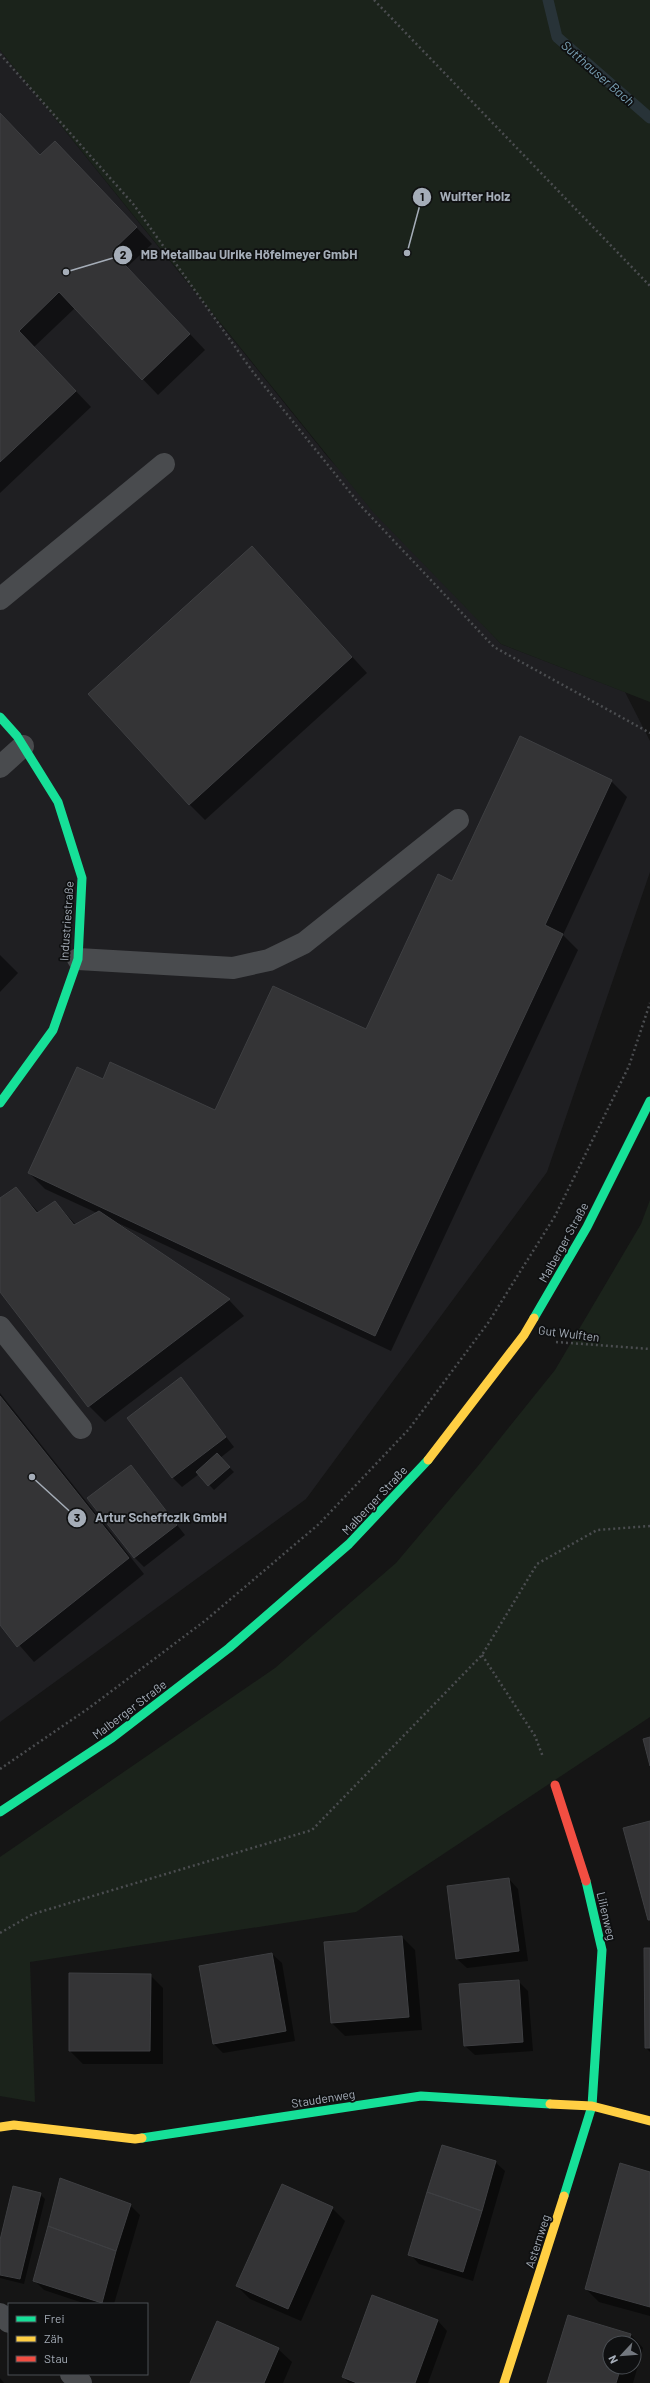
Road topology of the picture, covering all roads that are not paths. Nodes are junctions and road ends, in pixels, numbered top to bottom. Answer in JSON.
{"nodes":[{"id":1,"x":164,"y":464,"type":"dead end"},
{"id":2,"x":0,"y":599,"type":"edge"},
{"id":3,"x":0,"y":717,"type":"edge"},
{"id":4,"x":23,"y":746,"type":"junction"},
{"id":5,"x":0,"y":767,"type":"edge"},
{"id":6,"x":458,"y":820,"type":"dead end"},
{"id":7,"x":78,"y":959,"type":"junction"},
{"id":8,"x":650,"y":1101,"type":"edge"},
{"id":9,"x":0,"y":1103,"type":"edge"},
{"id":10,"x":0,"y":1328,"type":"edge"},
{"id":11,"x":81,"y":1428,"type":"dead end"},
{"id":12,"x":555,"y":1785,"type":"road end"},
{"id":13,"x":0,"y":1812,"type":"edge"},
{"id":14,"x":592,"y":2106,"type":"junction"},
{"id":15,"x":650,"y":2121,"type":"edge"},
{"id":16,"x":0,"y":2127,"type":"edge"},
{"id":17,"x":0,"y":2314,"type":"edge"},
{"id":18,"x":8,"y":2321,"type":"edge"},
{"id":19,"x":71,"y":2375,"type":"edge"},
{"id":20,"x":81,"y":2383,"type":"edge"},
{"id":21,"x":504,"y":2383,"type":"edge"}],
"edges":[{"from":1,"to":2,"type":"street"},
{"from":3,"to":4,"type":"street","name":"Industriestraße"},
{"from":4,"to":5,"type":"street"},
{"from":4,"to":7,"type":"street","name":"Industriestraße"},
{"from":6,"to":7,"type":"street"},
{"from":7,"to":9,"type":"street","name":"Industriestraße"},
{"from":8,"to":13,"type":"street","name":"Malberger Straße"},
{"from":10,"to":11,"type":"street"},
{"from":12,"to":14,"type":"street","name":"Lilienweg"},
{"from":14,"to":15,"type":"street","name":"Staudenweg"},
{"from":14,"to":16,"type":"street","name":"Staudenweg"},
{"from":14,"to":21,"type":"street","name":"Asternweg"},
{"from":17,"to":18,"type":"street"},
{"from":19,"to":20,"type":"street"}]}
